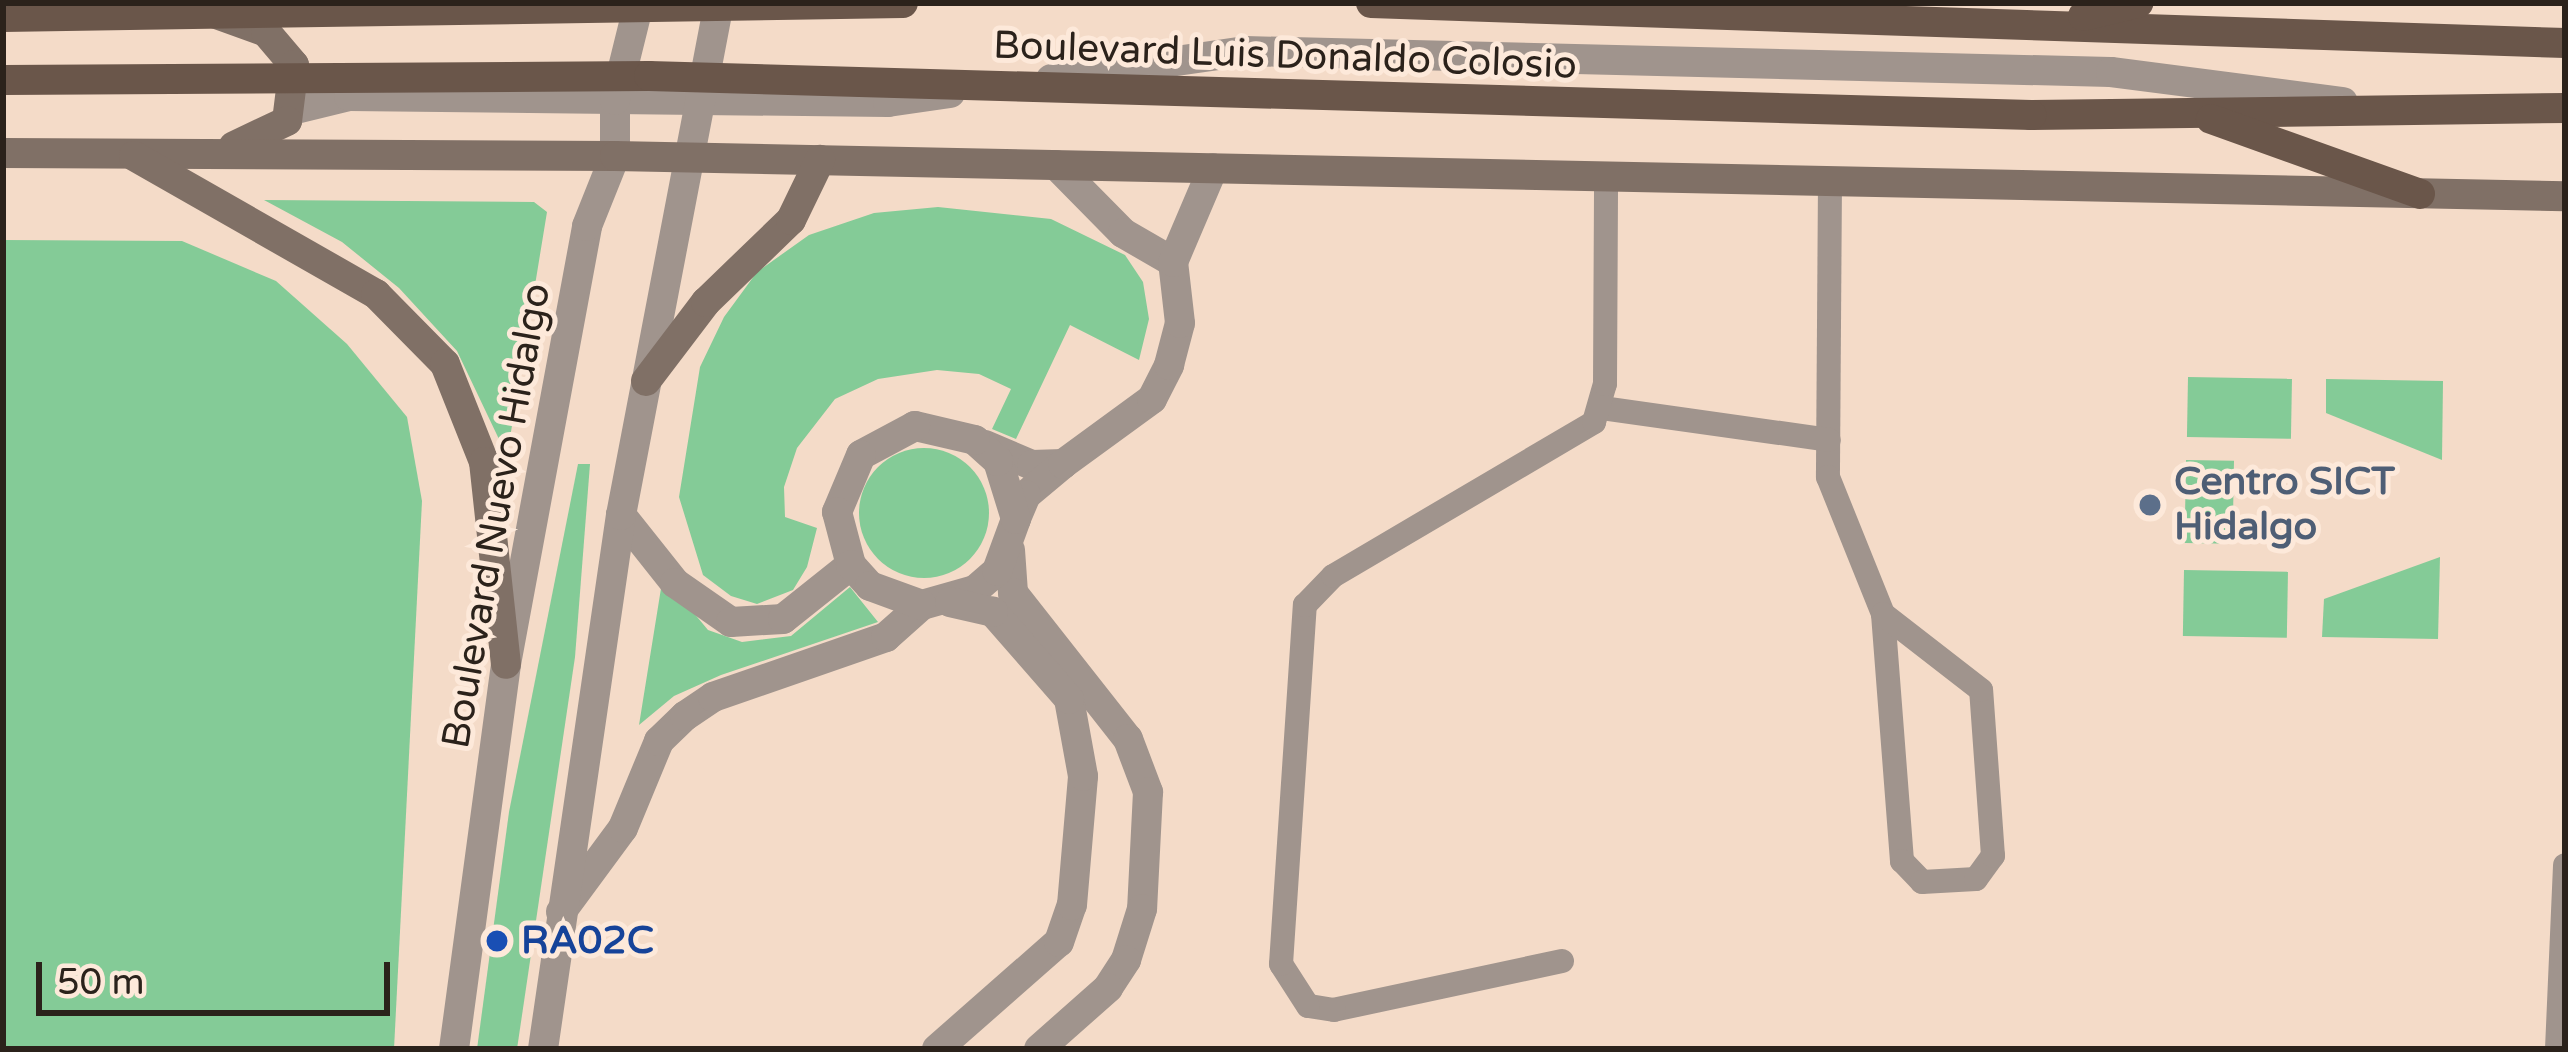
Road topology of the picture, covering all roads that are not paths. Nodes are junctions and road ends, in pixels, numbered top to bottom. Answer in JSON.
{"nodes":[{"id":1,"x":903,"y":3,"type":"edge"},
{"id":2,"x":1371,"y":3,"type":"edge"},
{"id":3,"x":2138,"y":3,"type":"edge"},
{"id":4,"x":3,"y":4,"type":"edge"},
{"id":5,"x":638,"y":4,"type":"edge"},
{"id":6,"x":727,"y":4,"type":"edge"},
{"id":7,"x":286,"y":8,"type":"edge"},
{"id":8,"x":204,"y":10,"type":"junction"},
{"id":9,"x":3,"y":17,"type":"edge"},
{"id":10,"x":2036,"y":27,"type":"junction"},
{"id":11,"x":2565,"y":43,"type":"edge"},
{"id":12,"x":3,"y":80,"type":"edge"},
{"id":13,"x":615,"y":100,"type":"junction"},
{"id":14,"x":699,"y":102,"type":"junction"},
{"id":15,"x":2565,"y":108,"type":"edge"},
{"id":16,"x":2396,"y":109,"type":"junction"},
{"id":17,"x":292,"y":110,"type":"junction"},
{"id":18,"x":2188,"y":111,"type":"junction"},
{"id":19,"x":3,"y":153,"type":"edge"},
{"id":20,"x":128,"y":153,"type":"junction"},
{"id":21,"x":199,"y":154,"type":"junction"},
{"id":22,"x":615,"y":156,"type":"junction"},
{"id":23,"x":689,"y":157,"type":"junction"},
{"id":24,"x":820,"y":160,"type":"junction"},
{"id":25,"x":1056,"y":165,"type":"junction"},
{"id":26,"x":1213,"y":168,"type":"junction"},
{"id":27,"x":1606,"y":176,"type":"junction"},
{"id":28,"x":1830,"y":181,"type":"junction"},
{"id":29,"x":2420,"y":194,"type":"junction"},
{"id":30,"x":2565,"y":196,"type":"edge"},
{"id":31,"x":1173,"y":262,"type":"junction"},
{"id":32,"x":646,"y":382,"type":"junction"},
{"id":33,"x":1602,"y":408,"type":"junction"},
{"id":34,"x":975,"y":440,"type":"junction"},
{"id":35,"x":1829,"y":440,"type":"junction"},
{"id":36,"x":1063,"y":464,"type":"junction"},
{"id":37,"x":621,"y":515,"type":"junction"},
{"id":38,"x":1013,"y":533,"type":"junction"},
{"id":39,"x":851,"y":565,"type":"junction"},
{"id":40,"x":936,"y":604,"type":"junction"},
{"id":41,"x":1883,"y":614,"type":"junction"},
{"id":42,"x":506,"y":664,"type":"junction"},
{"id":43,"x":2565,"y":865,"type":"edge"},
{"id":44,"x":561,"y":912,"type":"junction"},
{"id":45,"x":1562,"y":961,"type":"dead end"},
{"id":46,"x":454,"y":1049,"type":"edge"},
{"id":47,"x":543,"y":1049,"type":"edge"},
{"id":48,"x":938,"y":1049,"type":"edge"},
{"id":49,"x":1039,"y":1049,"type":"edge"},
{"id":50,"x":2557,"y":1049,"type":"edge"}],
"edges":[{"from":1,"to":9,"type":"main road","bridge":true},
{"from":2,"to":10,"type":"main road","name":"Boulevard Luis Donaldo Colosio"},
{"from":3,"to":10,"type":"main road"},
{"from":4,"to":8,"type":"main road"},
{"from":5,"to":6,"type":"main road"},
{"from":5,"to":7,"type":"main road"},
{"from":5,"to":13,"type":"street","name":"Boulevard Nuevo Hidalgo"},
{"from":6,"to":14,"type":"street"},
{"from":7,"to":8,"type":"main road"},
{"from":8,"to":17,"type":"main road"},
{"from":10,"to":11,"type":"main road","name":"Boulevard Luis Donaldo Colosio"},
{"from":12,"to":18,"type":"main road","name":"Boulevard Luis Donaldo Colosio","bridge":true},
{"from":13,"to":14,"type":"street"},
{"from":13,"to":17,"type":"street"},
{"from":13,"to":22,"type":"street","name":"Boulevard Nuevo Hidalgo"},
{"from":14,"to":16,"type":"street"},
{"from":14,"to":23,"type":"street"},
{"from":15,"to":16,"type":"main road","name":"Boulevard Luis Donaldo Colosio"},
{"from":16,"to":18,"type":"main road","name":"Boulevard Luis Donaldo Colosio"},
{"from":17,"to":21,"type":"main road"},
{"from":18,"to":29,"type":"main road"},
{"from":19,"to":20,"type":"main road"},
{"from":20,"to":21,"type":"main road"},
{"from":20,"to":42,"type":"main road"},
{"from":21,"to":22,"type":"main road"},
{"from":22,"to":23,"type":"main road"},
{"from":22,"to":42,"type":"street","name":"Boulevard Nuevo Hidalgo"},
{"from":23,"to":24,"type":"main road"},
{"from":23,"to":32,"type":"street"},
{"from":24,"to":25,"type":"main road"},
{"from":24,"to":32,"type":"main road"},
{"from":25,"to":26,"type":"main road"},
{"from":25,"to":31,"type":"street"},
{"from":26,"to":27,"type":"main road"},
{"from":26,"to":31,"type":"street"},
{"from":27,"to":28,"type":"main road"},
{"from":27,"to":33,"type":"lane"},
{"from":28,"to":29,"type":"main road"},
{"from":28,"to":35,"type":"lane"},
{"from":29,"to":30,"type":"main road"},
{"from":31,"to":36,"type":"street"},
{"from":32,"to":37,"type":"street"},
{"from":33,"to":35,"type":"lane"},
{"from":33,"to":45,"type":"lane"},
{"from":34,"to":36,"type":"street"},
{"from":34,"to":38,"type":"street"},
{"from":34,"to":39,"type":"street"},
{"from":35,"to":41,"type":"lane"},
{"from":36,"to":38,"type":"street"},
{"from":37,"to":39,"type":"street"},
{"from":37,"to":44,"type":"street"},
{"from":38,"to":40,"type":"street"},
{"from":38,"to":49,"type":"street"},
{"from":39,"to":40,"type":"street"},
{"from":40,"to":44,"type":"street"},
{"from":40,"to":48,"type":"street"},
{"from":41,"to":41,"type":"lane"},
{"from":42,"to":46,"type":"street","name":"Boulevard Nuevo Hidalgo"},
{"from":43,"to":50,"type":"lane"},
{"from":44,"to":47,"type":"street"}]}
